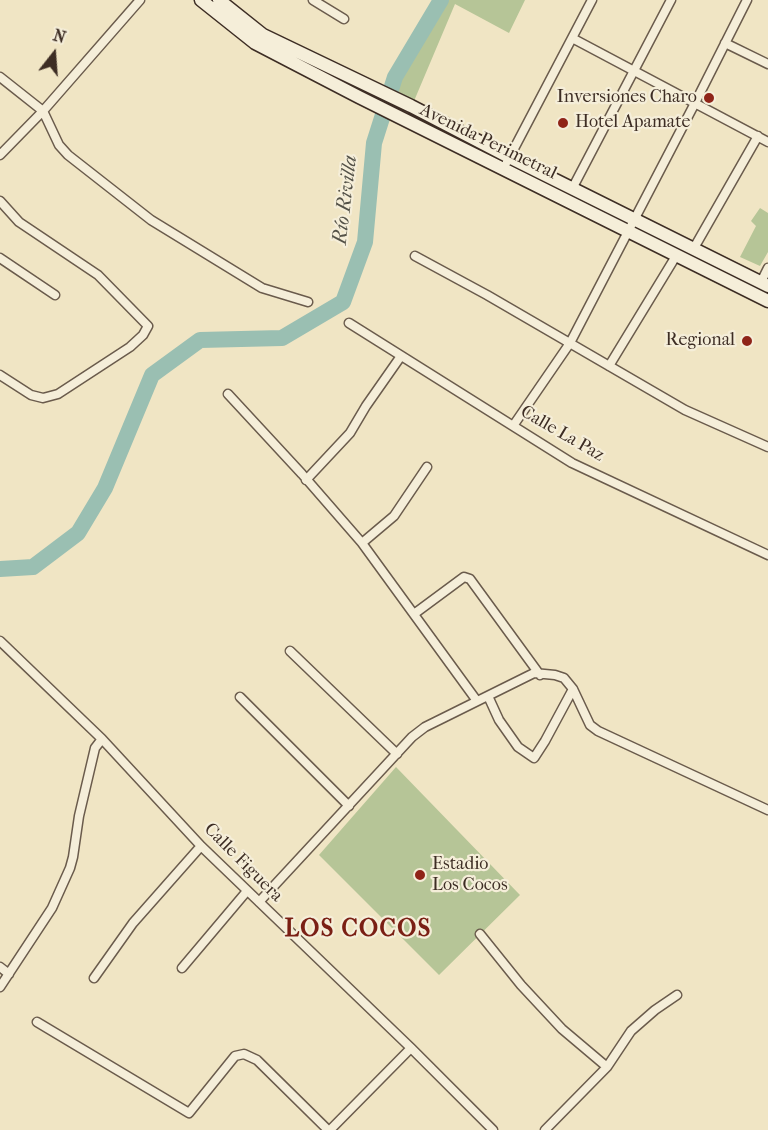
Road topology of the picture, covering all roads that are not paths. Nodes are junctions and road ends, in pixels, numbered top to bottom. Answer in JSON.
{"nodes":[{"id":1,"x":140,"y":0,"type":"edge"},
{"id":2,"x":201,"y":0,"type":"edge"},
{"id":3,"x":219,"y":0,"type":"edge"},
{"id":4,"x":313,"y":0,"type":"edge"},
{"id":5,"x":592,"y":0,"type":"edge"},
{"id":6,"x":671,"y":0,"type":"edge"},
{"id":7,"x":747,"y":0,"type":"edge"},
{"id":8,"x":344,"y":19,"type":"dead end"},
{"id":9,"x":572,"y":38,"type":"junction"},
{"id":10,"x":725,"y":43,"type":"junction"},
{"id":11,"x":768,"y":64,"type":"edge"},
{"id":12,"x":634,"y":71,"type":"junction"},
{"id":13,"x":0,"y":77,"type":"edge"},
{"id":14,"x":695,"y":103,"type":"junction"},
{"id":15,"x":43,"y":111,"type":"junction"},
{"id":16,"x":758,"y":136,"type":"junction"},
{"id":17,"x":768,"y":142,"type":"edge"},
{"id":18,"x":0,"y":155,"type":"edge"},
{"id":19,"x":509,"y":157,"type":"junction"},
{"id":20,"x":504,"y":169,"type":"junction"},
{"id":21,"x":572,"y":189,"type":"junction"},
{"id":22,"x":0,"y":201,"type":"edge"},
{"id":23,"x":635,"y":219,"type":"junction"},
{"id":24,"x":628,"y":231,"type":"junction"},
{"id":25,"x":694,"y":248,"type":"junction"},
{"id":26,"x":415,"y":256,"type":"dead end"},
{"id":27,"x":676,"y":256,"type":"junction"},
{"id":28,"x":0,"y":258,"type":"edge"},
{"id":29,"x":768,"y":268,"type":"edge"},
{"id":30,"x":764,"y":284,"type":"edge"},
{"id":31,"x":55,"y":296,"type":"dead end"},
{"id":32,"x":768,"y":301,"type":"edge"},
{"id":33,"x":308,"y":302,"type":"dead end"},
{"id":34,"x":349,"y":323,"type":"dead end"},
{"id":35,"x":570,"y":343,"type":"junction"},
{"id":36,"x":401,"y":356,"type":"junction"},
{"id":37,"x":609,"y":366,"type":"junction"},
{"id":38,"x":0,"y":375,"type":"edge"},
{"id":39,"x":228,"y":393,"type":"dead end"},
{"id":40,"x":513,"y":426,"type":"junction"},
{"id":41,"x":768,"y":447,"type":"edge"},
{"id":42,"x":428,"y":467,"type":"dead end"},
{"id":43,"x":306,"y":480,"type":"junction"},
{"id":44,"x":362,"y":543,"type":"junction"},
{"id":45,"x":768,"y":555,"type":"edge"},
{"id":46,"x":414,"y":614,"type":"junction"},
{"id":47,"x":0,"y":641,"type":"edge"},
{"id":48,"x":290,"y":651,"type":"dead end"},
{"id":49,"x":540,"y":675,"type":"junction"},
{"id":50,"x":573,"y":689,"type":"junction"},
{"id":51,"x":488,"y":696,"type":"junction"},
{"id":52,"x":240,"y":697,"type":"dead end"},
{"id":53,"x":477,"y":701,"type":"junction"},
{"id":54,"x":102,"y":739,"type":"junction"},
{"id":55,"x":397,"y":754,"type":"junction"},
{"id":56,"x":349,"y":806,"type":"junction"},
{"id":57,"x":768,"y":810,"type":"edge"},
{"id":58,"x":201,"y":846,"type":"junction"},
{"id":59,"x":247,"y":891,"type":"junction"},
{"id":60,"x":259,"y":902,"type":"junction"},
{"id":61,"x":480,"y":934,"type":"dead end"},
{"id":62,"x":0,"y":967,"type":"edge"},
{"id":63,"x":182,"y":968,"type":"dead end"},
{"id":64,"x":9,"y":974,"type":"junction"},
{"id":65,"x":94,"y":978,"type":"dead end"},
{"id":66,"x":0,"y":987,"type":"edge"},
{"id":67,"x":677,"y":995,"type":"dead end"},
{"id":68,"x":37,"y":1022,"type":"dead end"},
{"id":69,"x":411,"y":1048,"type":"junction"},
{"id":70,"x":607,"y":1067,"type":"junction"},
{"id":71,"x":329,"y":1130,"type":"edge"},
{"id":72,"x":493,"y":1130,"type":"edge"},
{"id":73,"x":545,"y":1130,"type":"edge"}],
"edges":[{"from":1,"to":15,"type":"street"},
{"from":2,"to":20,"type":"main road","name":"Avenida Perimetral"},
{"from":3,"to":19,"type":"main road","name":"Avenida Perimetral"},
{"from":4,"to":8,"type":"street"},
{"from":5,"to":9,"type":"street"},
{"from":6,"to":12,"type":"street"},
{"from":7,"to":10,"type":"street"},
{"from":9,"to":12,"type":"street"},
{"from":9,"to":19,"type":"street"},
{"from":10,"to":11,"type":"street"},
{"from":10,"to":14,"type":"street"},
{"from":12,"to":14,"type":"street"},
{"from":12,"to":21,"type":"street"},
{"from":13,"to":15,"type":"street"},
{"from":14,"to":16,"type":"street"},
{"from":14,"to":23,"type":"street"},
{"from":15,"to":18,"type":"street"},
{"from":15,"to":33,"type":"street"},
{"from":16,"to":17,"type":"street"},
{"from":16,"to":25,"type":"street"},
{"from":19,"to":20,"type":"street"},
{"from":19,"to":21,"type":"main road","name":"Avenida Perimetral"},
{"from":20,"to":24,"type":"main road","name":"Avenida Perimetral"},
{"from":21,"to":23,"type":"main road","name":"Avenida Perimetral"},
{"from":22,"to":38,"type":"street"},
{"from":23,"to":24,"type":"street"},
{"from":23,"to":25,"type":"main road","name":"Avenida Perimetral"},
{"from":24,"to":27,"type":"main road","name":"Avenida Perimetral"},
{"from":24,"to":35,"type":"street"},
{"from":25,"to":30,"type":"main road","name":"Avenida Perimetral"},
{"from":26,"to":35,"type":"street"},
{"from":27,"to":32,"type":"main road","name":"Avenida Perimetral"},
{"from":27,"to":37,"type":"street"},
{"from":28,"to":31,"type":"street"},
{"from":29,"to":30,"type":"street"},
{"from":34,"to":36,"type":"street","name":"Calle La Paz"},
{"from":35,"to":37,"type":"street"},
{"from":35,"to":40,"type":"street"},
{"from":36,"to":40,"type":"street","name":"Calle La Paz"},
{"from":36,"to":43,"type":"street"},
{"from":37,"to":41,"type":"street"},
{"from":39,"to":43,"type":"street"},
{"from":40,"to":45,"type":"street","name":"Calle La Paz"},
{"from":42,"to":44,"type":"street"},
{"from":43,"to":44,"type":"street"},
{"from":44,"to":46,"type":"street"},
{"from":46,"to":49,"type":"street"},
{"from":46,"to":53,"type":"street"},
{"from":47,"to":54,"type":"street","name":"Calle Figuera"},
{"from":48,"to":55,"type":"street"},
{"from":49,"to":50,"type":"street"},
{"from":49,"to":51,"type":"street"},
{"from":50,"to":51,"type":"street"},
{"from":50,"to":57,"type":"street"},
{"from":51,"to":53,"type":"street"},
{"from":52,"to":56,"type":"street"},
{"from":53,"to":55,"type":"street"},
{"from":54,"to":58,"type":"street","name":"Calle Figuera"},
{"from":54,"to":64,"type":"street"},
{"from":55,"to":56,"type":"street"},
{"from":56,"to":60,"type":"street"},
{"from":58,"to":59,"type":"street","name":"Calle Figuera"},
{"from":58,"to":65,"type":"street"},
{"from":59,"to":60,"type":"street","name":"Calle Figuera"},
{"from":59,"to":63,"type":"street"},
{"from":60,"to":69,"type":"street","name":"Calle Figuera"},
{"from":61,"to":70,"type":"street"},
{"from":62,"to":64,"type":"street"},
{"from":64,"to":66,"type":"street"},
{"from":67,"to":70,"type":"street"},
{"from":68,"to":71,"type":"street"},
{"from":69,"to":71,"type":"street"},
{"from":69,"to":72,"type":"street","name":"Calle Figuera"},
{"from":70,"to":73,"type":"street"}]}
